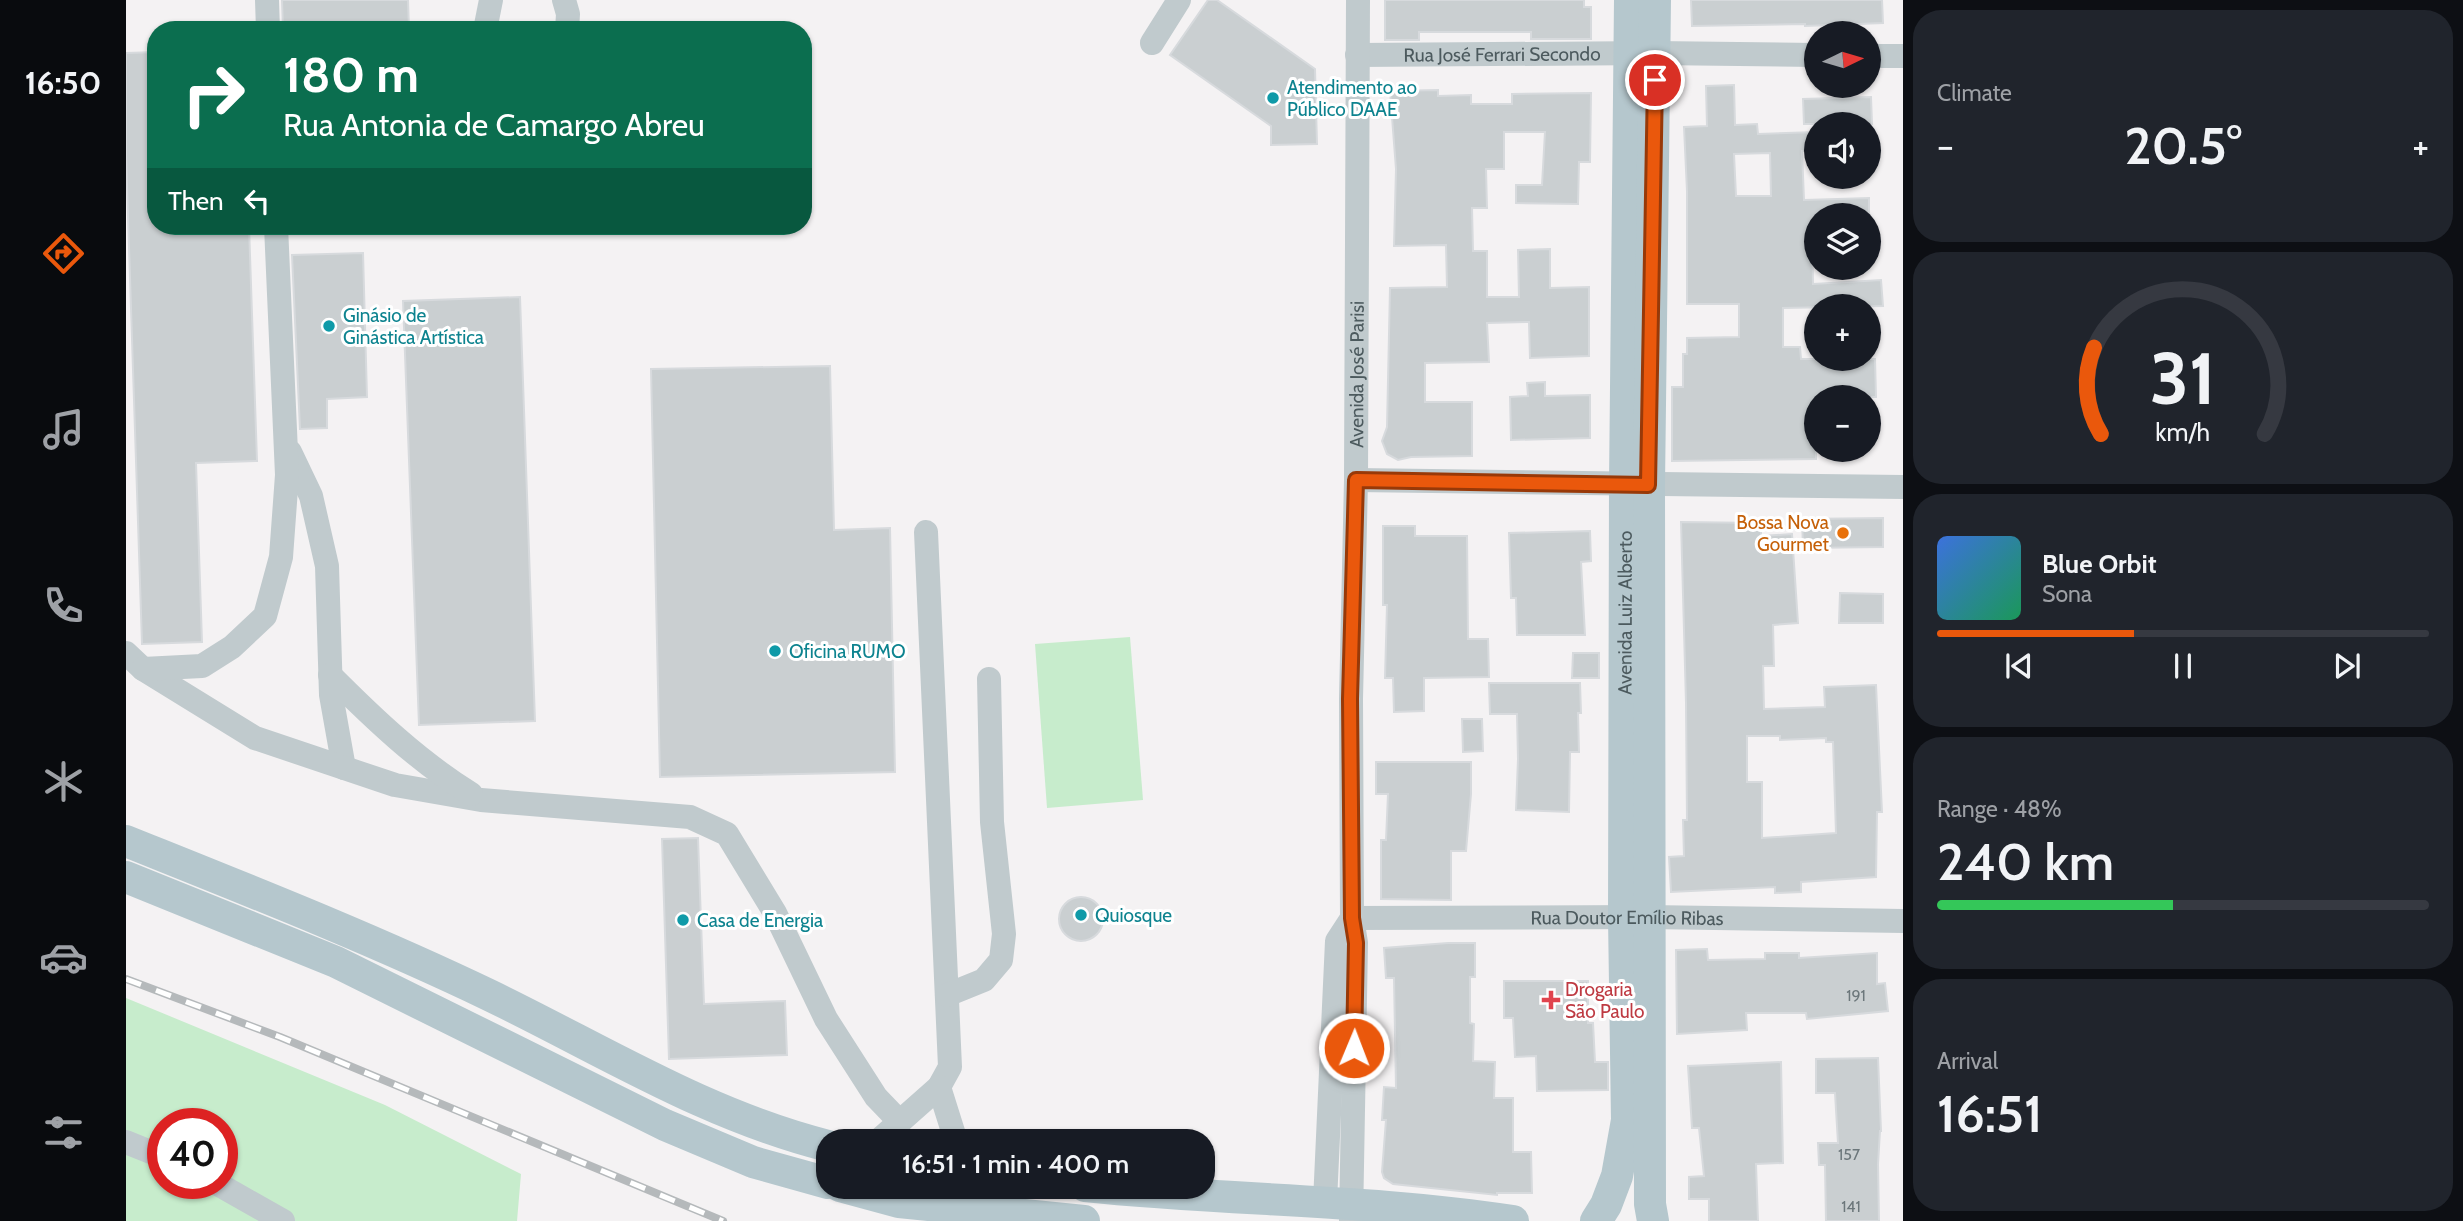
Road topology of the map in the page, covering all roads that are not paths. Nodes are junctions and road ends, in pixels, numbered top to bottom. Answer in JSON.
{"nodes":[{"id":1,"x":267,"y":0,"type":"edge"},
{"id":2,"x":491,"y":0,"type":"edge"},
{"id":3,"x":564,"y":0,"type":"edge"},
{"id":4,"x":1179,"y":0,"type":"edge"},
{"id":5,"x":1357,"y":0,"type":"edge"},
{"id":6,"x":1630,"y":0,"type":"edge"},
{"id":7,"x":1655,"y":0,"type":"edge"},
{"id":8,"x":268,"y":21,"type":"edge"},
{"id":9,"x":487,"y":21,"type":"edge"},
{"id":10,"x":568,"y":21,"type":"edge"},
{"id":11,"x":1152,"y":43,"type":"dead end"},
{"id":12,"x":1642,"y":53,"type":"junction"},
{"id":13,"x":1357,"y":55,"type":"junction"},
{"id":14,"x":1804,"y":55,"type":"edge"},
{"id":15,"x":1881,"y":56,"type":"edge"},
{"id":16,"x":1903,"y":56,"type":"edge"},
{"id":17,"x":276,"y":235,"type":"edge"},
{"id":18,"x":286,"y":442,"type":"junction"},
{"id":19,"x":1356,"y":480,"type":"junction"},
{"id":20,"x":1637,"y":485,"type":"junction"},
{"id":21,"x":1903,"y":487,"type":"edge"},
{"id":22,"x":926,"y":532,"type":"dead end"},
{"id":23,"x":135,"y":661,"type":"edge"},
{"id":24,"x":330,"y":675,"type":"junction"},
{"id":25,"x":989,"y":679,"type":"dead end"},
{"id":26,"x":344,"y":768,"type":"junction"},
{"id":27,"x":481,"y":800,"type":"junction"},
{"id":28,"x":126,"y":841,"type":"edge"},
{"id":29,"x":126,"y":877,"type":"edge"},
{"id":30,"x":1637,"y":917,"type":"junction"},
{"id":31,"x":1352,"y":918,"type":"junction"},
{"id":32,"x":1903,"y":921,"type":"edge"},
{"id":33,"x":947,"y":995,"type":"junction"},
{"id":34,"x":939,"y":1087,"type":"junction"},
{"id":35,"x":900,"y":1122,"type":"junction"},
{"id":36,"x":892,"y":1129,"type":"edge"},
{"id":37,"x":952,"y":1129,"type":"edge"},
{"id":38,"x":126,"y":1142,"type":"edge"},
{"id":39,"x":816,"y":1143,"type":"edge"},
{"id":40,"x":147,"y":1151,"type":"edge"},
{"id":41,"x":816,"y":1180,"type":"edge"},
{"id":42,"x":238,"y":1195,"type":"edge"},
{"id":43,"x":1215,"y":1198,"type":"edge"},
{"id":44,"x":887,"y":1199,"type":"edge"},
{"id":45,"x":1343,"y":1209,"type":"edge"},
{"id":46,"x":284,"y":1221,"type":"edge"},
{"id":47,"x":1084,"y":1221,"type":"edge"},
{"id":48,"x":1513,"y":1221,"type":"edge"},
{"id":49,"x":1596,"y":1221,"type":"edge"},
{"id":50,"x":1653,"y":1221,"type":"edge"}],
"edges":[{"from":1,"to":8,"type":"street"},
{"from":2,"to":9,"type":"street"},
{"from":3,"to":10,"type":"street"},
{"from":4,"to":11,"type":"street"},
{"from":5,"to":13,"type":"street","name":"Avenida José Parisi"},
{"from":6,"to":12,"type":"main road","name":"Avenida Luiz Alberto"},
{"from":7,"to":12,"type":"main road","name":"Avenida Luiz Alberto"},
{"from":12,"to":13,"type":"street","name":"Rua José Ferrari Secondo"},
{"from":12,"to":14,"type":"street","name":"Rua José Ferrari Secondo"},
{"from":12,"to":20,"type":"main road","name":"Avenida Luiz Alberto"},
{"from":13,"to":19,"type":"street","name":"Avenida José Parisi"},
{"from":15,"to":16,"type":"street"},
{"from":17,"to":18,"type":"street"},
{"from":18,"to":23,"type":"street"},
{"from":18,"to":24,"type":"street"},
{"from":19,"to":20,"type":"street"},
{"from":19,"to":31,"type":"street","name":"Avenida José Parisi"},
{"from":20,"to":21,"type":"street"},
{"from":20,"to":30,"type":"main road","name":"Avenida Luiz Alberto"},
{"from":22,"to":33,"type":"street"},
{"from":23,"to":26,"type":"street"},
{"from":24,"to":26,"type":"street"},
{"from":24,"to":27,"type":"street"},
{"from":25,"to":33,"type":"street"},
{"from":26,"to":27,"type":"street"},
{"from":27,"to":35,"type":"street"},
{"from":28,"to":39,"type":"main road"},
{"from":29,"to":41,"type":"main road"},
{"from":30,"to":31,"type":"street","name":"Rua Doutor Emílio Ribas"},
{"from":30,"to":32,"type":"street","name":"Rua Doutor Emílio Ribas"},
{"from":30,"to":49,"type":"main road","name":"Avenida Luiz Alberto"},
{"from":30,"to":50,"type":"main road","name":"Avenida Luiz Alberto"},
{"from":31,"to":45,"type":"street","name":"Avenida José Parisi"},
{"from":33,"to":34,"type":"street"},
{"from":34,"to":35,"type":"street"},
{"from":34,"to":37,"type":"street"},
{"from":35,"to":36,"type":"street"},
{"from":38,"to":40,"type":"street"},
{"from":42,"to":46,"type":"street"},
{"from":43,"to":45,"type":"main road"},
{"from":44,"to":47,"type":"main road"},
{"from":45,"to":48,"type":"main road"}]}
